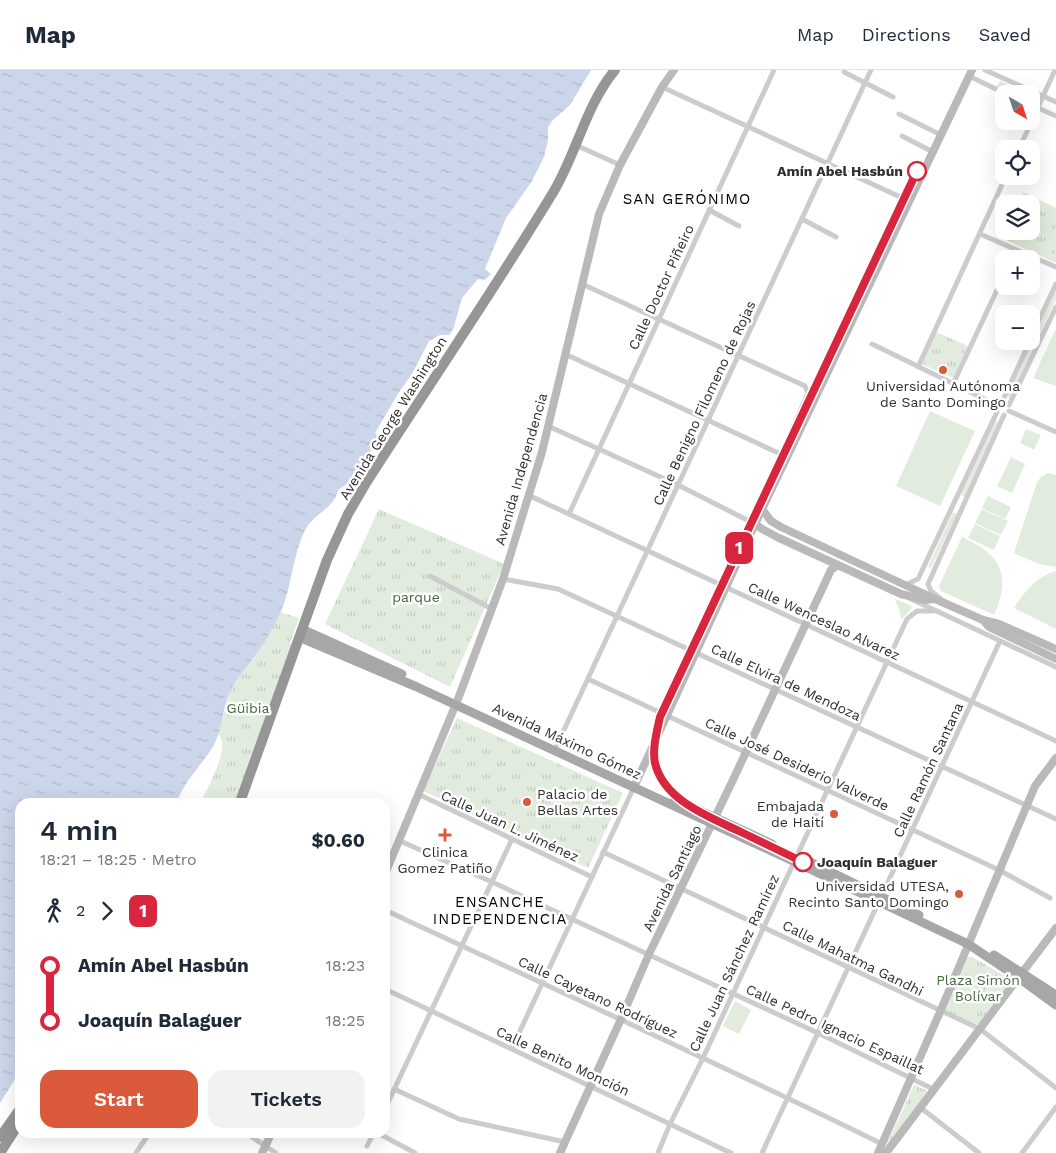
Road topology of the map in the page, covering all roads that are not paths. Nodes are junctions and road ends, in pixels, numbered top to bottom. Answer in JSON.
{"nodes":[{"id":1,"x":615,"y":70,"type":"edge"},
{"id":2,"x":621,"y":70,"type":"edge"},
{"id":3,"x":674,"y":70,"type":"edge"},
{"id":4,"x":774,"y":70,"type":"edge"},
{"id":5,"x":871,"y":70,"type":"edge"},
{"id":6,"x":986,"y":70,"type":"edge"},
{"id":7,"x":1055,"y":70,"type":"edge"},
{"id":8,"x":844,"y":72,"type":"dead end"},
{"id":9,"x":968,"y":72,"type":"edge"},
{"id":10,"x":865,"y":84,"type":"junction"},
{"id":11,"x":662,"y":87,"type":"junction"},
{"id":12,"x":995,"y":88,"type":"edge"},
{"id":13,"x":1043,"y":96,"type":"junction"},
{"id":14,"x":893,"y":97,"type":"dead end"},
{"id":15,"x":1056,"y":102,"type":"edge"},
{"id":16,"x":1040,"y":103,"type":"edge"},
{"id":17,"x":1040,"y":109,"type":"edge"},
{"id":18,"x":900,"y":114,"type":"dead end"},
{"id":19,"x":1056,"y":116,"type":"edge"},
{"id":20,"x":748,"y":126,"type":"junction"},
{"id":21,"x":941,"y":135,"type":"junction"},
{"id":22,"x":902,"y":136,"type":"dead end"},
{"id":23,"x":580,"y":147,"type":"junction"},
{"id":24,"x":933,"y":152,"type":"junction"},
{"id":25,"x":828,"y":164,"type":"junction"},
{"id":26,"x":620,"y":165,"type":"junction"},
{"id":27,"x":1002,"y":185,"type":"edge"},
{"id":28,"x":909,"y":201,"type":"junction"},
{"id":29,"x":709,"y":210,"type":"junction"},
{"id":30,"x":802,"y":219,"type":"junction"},
{"id":31,"x":739,"y":226,"type":"dead end"},
{"id":32,"x":980,"y":234,"type":"junction"},
{"id":33,"x":836,"y":237,"type":"dead end"},
{"id":34,"x":1016,"y":250,"type":"edge"},
{"id":35,"x":1040,"y":260,"type":"edge"},
{"id":36,"x":1056,"y":267,"type":"edge"},
{"id":37,"x":582,"y":284,"type":"junction"},
{"id":38,"x":1056,"y":284,"type":"edge"},
{"id":39,"x":995,"y":295,"type":"edge"},
{"id":40,"x":1056,"y":307,"type":"edge"},
{"id":41,"x":659,"y":319,"type":"junction"},
{"id":42,"x":1040,"y":319,"type":"edge"},
{"id":43,"x":872,"y":344,"type":"dead end"},
{"id":44,"x":1026,"y":350,"type":"edge"},
{"id":45,"x":565,"y":354,"type":"junction"},
{"id":46,"x":738,"y":356,"type":"junction"},
{"id":47,"x":918,"y":367,"type":"junction"},
{"id":48,"x":629,"y":384,"type":"junction"},
{"id":49,"x":953,"y":384,"type":"junction"},
{"id":50,"x":1009,"y":405,"type":"junction"},
{"id":51,"x":999,"y":406,"type":"junction"},
{"id":52,"x":1007,"y":413,"type":"junction"},
{"id":53,"x":708,"y":420,"type":"junction"},
{"id":54,"x":548,"y":426,"type":"junction"},
{"id":55,"x":1056,"y":432,"type":"edge"},
{"id":56,"x":599,"y":449,"type":"junction"},
{"id":57,"x":788,"y":456,"type":"junction"},
{"id":58,"x":678,"y":485,"type":"junction"},
{"id":59,"x":528,"y":495,"type":"junction"},
{"id":60,"x":956,"y":498,"type":"junction"},
{"id":61,"x":966,"y":502,"type":"junction"},
{"id":62,"x":952,"y":507,"type":"junction"},
{"id":63,"x":762,"y":509,"type":"junction"},
{"id":64,"x":961,"y":512,"type":"junction"},
{"id":65,"x":569,"y":514,"type":"junction"},
{"id":66,"x":755,"y":524,"type":"junction"},
{"id":67,"x":647,"y":550,"type":"junction"},
{"id":68,"x":838,"y":565,"type":"junction"},
{"id":69,"x":430,"y":576,"type":"dead end"},
{"id":70,"x":503,"y":579,"type":"junction"},
{"id":71,"x":918,"y":579,"type":"junction"},
{"id":72,"x":928,"y":584,"type":"junction"},
{"id":73,"x":904,"y":585,"type":"junction"},
{"id":74,"x":726,"y":587,"type":"junction"},
{"id":75,"x":901,"y":594,"type":"junction"},
{"id":76,"x":935,"y":600,"type":"junction"},
{"id":77,"x":945,"y":603,"type":"junction"},
{"id":78,"x":492,"y":609,"type":"junction"},
{"id":79,"x":933,"y":611,"type":"junction"},
{"id":80,"x":617,"y":616,"type":"junction"},
{"id":81,"x":983,"y":620,"type":"junction"},
{"id":82,"x":806,"y":625,"type":"junction"},
{"id":83,"x":303,"y":634,"type":"junction"},
{"id":84,"x":1000,"y":641,"type":"junction"},
{"id":85,"x":1056,"y":649,"type":"edge"},
{"id":86,"x":696,"y":653,"type":"junction"},
{"id":87,"x":1056,"y":658,"type":"edge"},
{"id":88,"x":887,"y":662,"type":"junction"},
{"id":89,"x":1056,"y":667,"type":"edge"},
{"id":90,"x":588,"y":679,"type":"junction"},
{"id":91,"x":776,"y":690,"type":"junction"},
{"id":92,"x":457,"y":702,"type":"junction"},
{"id":93,"x":972,"y":702,"type":"junction"},
{"id":94,"x":667,"y":716,"type":"junction"},
{"id":95,"x":856,"y":727,"type":"junction"},
{"id":96,"x":1056,"y":741,"type":"edge"},
{"id":97,"x":557,"y":745,"type":"junction"},
{"id":98,"x":746,"y":753,"type":"junction"},
{"id":99,"x":1056,"y":758,"type":"edge"},
{"id":100,"x":942,"y":766,"type":"junction"},
{"id":101,"x":635,"y":784,"type":"junction"},
{"id":102,"x":827,"y":790,"type":"junction"},
{"id":103,"x":418,"y":794,"type":"junction"},
{"id":104,"x":242,"y":798,"type":"edge"},
{"id":105,"x":248,"y":798,"type":"edge"},
{"id":106,"x":1026,"y":806,"type":"junction"},
{"id":107,"x":1056,"y":819,"type":"edge"},
{"id":108,"x":714,"y":821,"type":"junction"},
{"id":109,"x":912,"y":830,"type":"junction"},
{"id":110,"x":512,"y":839,"type":"junction"},
{"id":111,"x":398,"y":840,"type":"junction"},
{"id":112,"x":603,"y":852,"type":"junction"},
{"id":113,"x":795,"y":858,"type":"junction"},
{"id":114,"x":390,"y":861,"type":"edge"},
{"id":115,"x":999,"y":870,"type":"junction"},
{"id":116,"x":592,"y":877,"type":"junction"},
{"id":117,"x":492,"y":882,"type":"junction"},
{"id":118,"x":681,"y":889,"type":"junction"},
{"id":119,"x":1050,"y":898,"type":"dead end"},
{"id":120,"x":880,"y":900,"type":"junction"},
{"id":121,"x":390,"y":912,"type":"edge"},
{"id":122,"x":572,"y":919,"type":"junction"},
{"id":123,"x":763,"y":927,"type":"junction"},
{"id":124,"x":1056,"y":928,"type":"edge"},
{"id":125,"x":969,"y":942,"type":"junction"},
{"id":126,"x":462,"y":946,"type":"junction"},
{"id":127,"x":649,"y":954,"type":"junction"},
{"id":128,"x":849,"y":967,"type":"junction"},
{"id":129,"x":1022,"y":975,"type":"junction"},
{"id":130,"x":542,"y":983,"type":"junction"},
{"id":131,"x":390,"y":991,"type":"edge"},
{"id":132,"x":733,"y":993,"type":"junction"},
{"id":133,"x":1056,"y":995,"type":"edge"},
{"id":134,"x":1056,"y":1005,"type":"edge"},
{"id":135,"x":431,"y":1011,"type":"junction"},
{"id":136,"x":940,"y":1012,"type":"junction"},
{"id":137,"x":622,"y":1019,"type":"junction"},
{"id":138,"x":980,"y":1029,"type":"junction"},
{"id":139,"x":818,"y":1033,"type":"junction"},
{"id":140,"x":512,"y":1048,"type":"junction"},
{"id":141,"x":702,"y":1058,"type":"junction"},
{"id":142,"x":912,"y":1078,"type":"junction"},
{"id":143,"x":590,"y":1086,"type":"junction"},
{"id":144,"x":1056,"y":1088,"type":"edge"},
{"id":145,"x":394,"y":1089,"type":"junction"},
{"id":146,"x":935,"y":1090,"type":"junction"},
{"id":147,"x":390,"y":1098,"type":"edge"},
{"id":148,"x":788,"y":1098,"type":"junction"},
{"id":149,"x":1056,"y":1107,"type":"edge"},
{"id":150,"x":921,"y":1108,"type":"junction"},
{"id":151,"x":15,"y":1116,"type":"edge"},
{"id":152,"x":670,"y":1124,"type":"junction"},
{"id":153,"x":15,"y":1130,"type":"edge"},
{"id":154,"x":0,"y":1138,"type":"edge"},
{"id":155,"x":146,"y":1138,"type":"edge"},
{"id":156,"x":251,"y":1138,"type":"edge"},
{"id":157,"x":269,"y":1138,"type":"edge"},
{"id":158,"x":372,"y":1138,"type":"edge"},
{"id":159,"x":386,"y":1138,"type":"edge"},
{"id":160,"x":565,"y":1142,"type":"junction"},
{"id":161,"x":882,"y":1144,"type":"junction"},
{"id":162,"x":368,"y":1146,"type":"dead end"},
{"id":163,"x":264,"y":1150,"type":"edge"},
{"id":164,"x":0,"y":1153,"type":"edge"},
{"id":165,"x":136,"y":1153,"type":"edge"},
{"id":166,"x":276,"y":1153,"type":"edge"},
{"id":167,"x":415,"y":1153,"type":"edge"},
{"id":168,"x":560,"y":1153,"type":"edge"},
{"id":169,"x":658,"y":1153,"type":"edge"},
{"id":170,"x":731,"y":1153,"type":"edge"},
{"id":171,"x":762,"y":1153,"type":"edge"},
{"id":172,"x":878,"y":1153,"type":"edge"},
{"id":173,"x":886,"y":1153,"type":"edge"},
{"id":174,"x":980,"y":1153,"type":"edge"},
{"id":175,"x":1022,"y":1153,"type":"edge"}],
"edges":[{"from":1,"to":83,"type":"highway","name":"Avenida George Washington"},
{"from":2,"to":23,"type":"highway","name":"Avenida George Washington"},
{"from":3,"to":11,"type":"main road","name":"Avenida Independencia"},
{"from":4,"to":20,"type":"street","name":"Calle Doctor Piñeiro"},
{"from":5,"to":10,"type":"street","name":"Calle Benigno Filomeno de Rojas"},
{"from":6,"to":13,"type":"street"},
{"from":7,"to":13,"type":"street"},
{"from":8,"to":10,"type":"street"},
{"from":9,"to":12,"type":"street"},
{"from":9,"to":21,"type":"main road"},
{"from":10,"to":14,"type":"street"},
{"from":10,"to":25,"type":"street","name":"Calle Benigno Filomeno de Rojas"},
{"from":11,"to":20,"type":"street"},
{"from":11,"to":26,"type":"main road","name":"Avenida Independencia"},
{"from":13,"to":15,"type":"street"},
{"from":13,"to":16,"type":"street"},
{"from":17,"to":19,"type":"street"},
{"from":18,"to":21,"type":"street"},
{"from":20,"to":25,"type":"street"},
{"from":20,"to":29,"type":"street","name":"Calle Doctor Piñeiro"},
{"from":21,"to":24,"type":"main road"},
{"from":22,"to":24,"type":"street"},
{"from":23,"to":26,"type":"street"},
{"from":23,"to":83,"type":"highway","name":"Avenida George Washington"},
{"from":24,"to":28,"type":"main road"},
{"from":25,"to":28,"type":"street"},
{"from":25,"to":30,"type":"street","name":"Calle Benigno Filomeno de Rojas"},
{"from":26,"to":37,"type":"main road","name":"Avenida Independencia"},
{"from":27,"to":32,"type":"street"},
{"from":28,"to":57,"type":"main road"},
{"from":29,"to":31,"type":"street"},
{"from":29,"to":41,"type":"street","name":"Calle Doctor Piñeiro"},
{"from":30,"to":33,"type":"street"},
{"from":30,"to":46,"type":"street","name":"Calle Benigno Filomeno de Rojas"},
{"from":32,"to":34,"type":"street"},
{"from":32,"to":47,"type":"street"},
{"from":35,"to":36,"type":"street"},
{"from":37,"to":41,"type":"street"},
{"from":37,"to":45,"type":"main road","name":"Avenida Independencia"},
{"from":38,"to":42,"type":"street"},
{"from":39,"to":49,"type":"street"},
{"from":40,"to":50,"type":"street"},
{"from":41,"to":46,"type":"street"},
{"from":41,"to":48,"type":"street","name":"Calle Doctor Piñeiro"},
{"from":43,"to":47,"type":"street"},
{"from":44,"to":51,"type":"street"},
{"from":45,"to":48,"type":"street"},
{"from":45,"to":54,"type":"main road","name":"Avenida Independencia"},
{"from":46,"to":53,"type":"street","name":"Calle Benigno Filomeno de Rojas"},
{"from":46,"to":57,"type":"street"},
{"from":47,"to":49,"type":"street"},
{"from":48,"to":53,"type":"street"},
{"from":48,"to":56,"type":"street","name":"Calle Doctor Piñeiro"},
{"from":49,"to":51,"type":"street"},
{"from":50,"to":51,"type":"street"},
{"from":50,"to":52,"type":"street"},
{"from":51,"to":52,"type":"street"},
{"from":51,"to":60,"type":"street"},
{"from":52,"to":55,"type":"street"},
{"from":52,"to":61,"type":"street"},
{"from":53,"to":57,"type":"street"},
{"from":53,"to":58,"type":"street","name":"Calle Benigno Filomeno de Rojas"},
{"from":54,"to":56,"type":"street"},
{"from":54,"to":59,"type":"main road","name":"Avenida Independencia"},
{"from":56,"to":58,"type":"street"},
{"from":56,"to":65,"type":"street","name":"Calle Doctor Piñeiro"},
{"from":57,"to":63,"type":"main road"},
{"from":58,"to":66,"type":"street"},
{"from":58,"to":67,"type":"street","name":"Calle Benigno Filomeno de Rojas"},
{"from":59,"to":65,"type":"street","name":"Calle Wenceslao Alvarez"},
{"from":59,"to":70,"type":"main road","name":"Avenida Independencia"},
{"from":60,"to":61,"type":"street"},
{"from":60,"to":62,"type":"street"},
{"from":61,"to":64,"type":"street"},
{"from":62,"to":64,"type":"street"},
{"from":62,"to":71,"type":"street"},
{"from":63,"to":66,"type":"main road"},
{"from":63,"to":73,"type":"main road"},
{"from":64,"to":72,"type":"street"},
{"from":65,"to":67,"type":"street","name":"Calle Wenceslao Alvarez"},
{"from":66,"to":68,"type":"main road"},
{"from":66,"to":74,"type":"main road"},
{"from":67,"to":74,"type":"street","name":"Calle Wenceslao Alvarez"},
{"from":67,"to":80,"type":"street","name":"Calle Benigno Filomeno de Rojas"},
{"from":68,"to":75,"type":"main road"},
{"from":68,"to":82,"type":"main road","name":"Avenida Santiago"},
{"from":69,"to":78,"type":"street"},
{"from":70,"to":78,"type":"main road","name":"Avenida Independencia"},
{"from":70,"to":80,"type":"street","name":"Calle Elvira de Mendoza"},
{"from":71,"to":72,"type":"street"},
{"from":71,"to":73,"type":"street"},
{"from":72,"to":77,"type":"street"},
{"from":73,"to":76,"type":"main road"},
{"from":74,"to":82,"type":"street","name":"Calle Wenceslao Alvarez"},
{"from":74,"to":86,"type":"main road"},
{"from":75,"to":76,"type":"main road"},
{"from":75,"to":79,"type":"street"},
{"from":76,"to":77,"type":"main road"},
{"from":77,"to":81,"type":"main road"},
{"from":78,"to":92,"type":"main road","name":"Avenida Independencia"},
{"from":79,"to":84,"type":"street"},
{"from":79,"to":88,"type":"street","name":"Calle Juan Sánchez Ramírez"},
{"from":80,"to":86,"type":"street","name":"Calle Elvira de Mendoza"},
{"from":80,"to":90,"type":"street","name":"Calle Benigno Filomeno de Rojas"},
{"from":81,"to":85,"type":"main road"},
{"from":81,"to":87,"type":"main road"},
{"from":82,"to":88,"type":"street","name":"Calle Wenceslao Alvarez"},
{"from":82,"to":91,"type":"main road","name":"Avenida Santiago"},
{"from":83,"to":92,"type":"main road","name":"Avenida Máximo Gómez"},
{"from":83,"to":104,"type":"highway","name":"Avenida George Washington"},
{"from":83,"to":105,"type":"highway","name":"Avenida George Washington"},
{"from":84,"to":89,"type":"street"},
{"from":84,"to":93,"type":"street","name":"Calle Ramón Santana"},
{"from":86,"to":91,"type":"street","name":"Calle Elvira de Mendoza"},
{"from":86,"to":94,"type":"main road"},
{"from":88,"to":93,"type":"street","name":"Calle Wenceslao Alvarez"},
{"from":88,"to":95,"type":"street","name":"Calle Juan Sánchez Ramírez"},
{"from":90,"to":94,"type":"street","name":"Calle José Desiderio Valverde"},
{"from":90,"to":97,"type":"street","name":"Calle Benigno Filomeno de Rojas"},
{"from":91,"to":95,"type":"street","name":"Calle Elvira de Mendoza"},
{"from":91,"to":98,"type":"main road","name":"Avenida Santiago"},
{"from":92,"to":97,"type":"main road","name":"Avenida Máximo Gómez"},
{"from":92,"to":101,"type":"main road","name":"Avenida Máximo Gómez"},
{"from":92,"to":103,"type":"main road","name":"Avenida Independencia"},
{"from":93,"to":96,"type":"street","name":"Calle Wenceslao Alvarez"},
{"from":93,"to":100,"type":"street","name":"Calle Ramón Santana"},
{"from":94,"to":98,"type":"street","name":"Calle José Desiderio Valverde"},
{"from":94,"to":101,"type":"main road"},
{"from":95,"to":100,"type":"street","name":"Calle Elvira de Mendoza"},
{"from":95,"to":102,"type":"street","name":"Calle Juan Sánchez Ramírez"},
{"from":97,"to":101,"type":"main road","name":"Avenida Máximo Gómez"},
{"from":98,"to":102,"type":"street","name":"Calle José Desiderio Valverde"},
{"from":98,"to":108,"type":"main road","name":"Avenida Santiago"},
{"from":99,"to":106,"type":"main road"},
{"from":100,"to":106,"type":"street","name":"Calle Elvira de Mendoza"},
{"from":100,"to":109,"type":"street","name":"Calle Ramón Santana"},
{"from":101,"to":108,"type":"main road","name":"Avenida Máximo Gómez"},
{"from":101,"to":112,"type":"street"},
{"from":102,"to":109,"type":"street","name":"Calle José Desiderio Valverde"},
{"from":102,"to":113,"type":"street","name":"Calle Juan Sánchez Ramírez"},
{"from":103,"to":110,"type":"street","name":"Calle Juan L. Jiménez"},
{"from":103,"to":111,"type":"main road","name":"Avenida Independencia"},
{"from":106,"to":107,"type":"street","name":"Calle Elvira de Mendoza"},
{"from":106,"to":115,"type":"main road"},
{"from":108,"to":113,"type":"main road","name":"Avenida Máximo Gómez"},
{"from":108,"to":118,"type":"main road","name":"Avenida Santiago"},
{"from":109,"to":115,"type":"street","name":"Calle José Desiderio Valverde"},
{"from":109,"to":120,"type":"street","name":"Calle Ramón Santana"},
{"from":110,"to":116,"type":"street","name":"Calle Juan L. Jiménez"},
{"from":110,"to":117,"type":"street"},
{"from":111,"to":114,"type":"main road","name":"Avenida Independencia"},
{"from":111,"to":117,"type":"street","name":"Calle Pedro Ignacio Espaillat"},
{"from":112,"to":116,"type":"street"},
{"from":112,"to":118,"type":"street","name":"Calle Mahatma Gandhi"},
{"from":113,"to":120,"type":"main road","name":"Avenida Máximo Gómez"},
{"from":113,"to":123,"type":"street","name":"Calle Juan Sánchez Ramírez"},
{"from":115,"to":119,"type":"street","name":"Calle José Desiderio Valverde"},
{"from":115,"to":125,"type":"main road"},
{"from":116,"to":122,"type":"street"},
{"from":117,"to":122,"type":"street","name":"Calle Pedro Ignacio Espaillat"},
{"from":117,"to":126,"type":"street"},
{"from":118,"to":123,"type":"street","name":"Calle Mahatma Gandhi"},
{"from":118,"to":127,"type":"main road","name":"Avenida Santiago"},
{"from":120,"to":125,"type":"main road","name":"Avenida Máximo Gómez"},
{"from":120,"to":128,"type":"street","name":"Calle Ramón Santana"},
{"from":121,"to":126,"type":"street","name":"Calle Cayetano Rodríguez"},
{"from":122,"to":127,"type":"street","name":"Calle Pedro Ignacio Espaillat"},
{"from":122,"to":130,"type":"street"},
{"from":123,"to":128,"type":"street","name":"Calle Mahatma Gandhi"},
{"from":123,"to":132,"type":"street","name":"Calle Juan Sánchez Ramírez"},
{"from":124,"to":129,"type":"main road"},
{"from":125,"to":129,"type":"main road","name":"Avenida Máximo Gómez"},
{"from":125,"to":136,"type":"main road"},
{"from":126,"to":130,"type":"street","name":"Calle Cayetano Rodríguez"},
{"from":126,"to":135,"type":"street"},
{"from":127,"to":132,"type":"street","name":"Calle Pedro Ignacio Espaillat"},
{"from":127,"to":137,"type":"main road","name":"Avenida Santiago"},
{"from":128,"to":136,"type":"street","name":"Calle Mahatma Gandhi"},
{"from":128,"to":139,"type":"street","name":"Calle Ramón Santana"},
{"from":129,"to":133,"type":"main road","name":"Avenida Máximo Gómez"},
{"from":129,"to":134,"type":"main road","name":"Avenida Máximo Gómez"},
{"from":129,"to":138,"type":"main road"},
{"from":130,"to":137,"type":"street","name":"Calle Cayetano Rodríguez"},
{"from":130,"to":140,"type":"street"},
{"from":131,"to":135,"type":"street","name":"Calle Benito Monción"},
{"from":132,"to":139,"type":"street","name":"Calle Pedro Ignacio Espaillat"},
{"from":132,"to":141,"type":"street","name":"Calle Juan Sánchez Ramírez"},
{"from":135,"to":140,"type":"street","name":"Calle Benito Monción"},
{"from":135,"to":145,"type":"street"},
{"from":136,"to":138,"type":"street","name":"Calle Mahatma Gandhi"},
{"from":136,"to":142,"type":"main road"},
{"from":137,"to":141,"type":"street","name":"Calle Cayetano Rodríguez"},
{"from":137,"to":143,"type":"main road","name":"Avenida Santiago"},
{"from":138,"to":144,"type":"street","name":"Calle Mahatma Gandhi"},
{"from":138,"to":146,"type":"main road"},
{"from":139,"to":142,"type":"street","name":"Calle Pedro Ignacio Espaillat"},
{"from":139,"to":148,"type":"street","name":"Calle Ramón Santana"},
{"from":140,"to":143,"type":"street","name":"Calle Benito Monción"},
{"from":141,"to":148,"type":"street","name":"Calle Cayetano Rodríguez"},
{"from":141,"to":152,"type":"street","name":"Calle Juan Sánchez Ramírez"},
{"from":142,"to":146,"type":"street","name":"Calle Pedro Ignacio Espaillat"},
{"from":142,"to":161,"type":"main road"},
{"from":143,"to":152,"type":"street","name":"Calle Benito Monción"},
{"from":143,"to":160,"type":"main road","name":"Avenida Santiago"},
{"from":145,"to":147,"type":"street"},
{"from":145,"to":160,"type":"street"},
{"from":146,"to":150,"type":"main road"},
{"from":148,"to":161,"type":"street","name":"Calle Cayetano Rodríguez"},
{"from":148,"to":171,"type":"street","name":"Calle Ramón Santana"},
{"from":149,"to":175,"type":"street"},
{"from":150,"to":173,"type":"main road"},
{"from":150,"to":174,"type":"street"},
{"from":151,"to":154,"type":"highway"},
{"from":152,"to":169,"type":"street","name":"Calle Juan Sánchez Ramírez"},
{"from":152,"to":170,"type":"street","name":"Calle Benito Monción"},
{"from":153,"to":164,"type":"highway"},
{"from":155,"to":165,"type":"street"},
{"from":156,"to":163,"type":"street"},
{"from":157,"to":163,"type":"main road"},
{"from":158,"to":162,"type":"street"},
{"from":159,"to":167,"type":"street"},
{"from":160,"to":168,"type":"main road","name":"Avenida Santiago"},
{"from":161,"to":172,"type":"main road"},
{"from":163,"to":166,"type":"street"}]}
